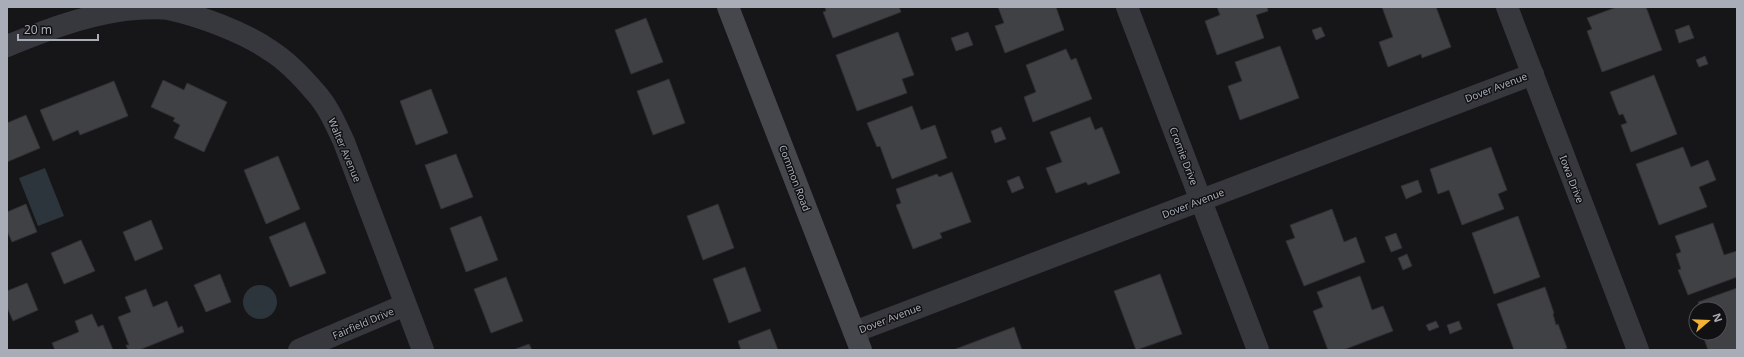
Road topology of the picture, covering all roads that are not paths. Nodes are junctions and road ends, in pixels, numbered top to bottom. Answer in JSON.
{"nodes":[{"id":1,"x":728,"y":7,"type":"edge"},
{"id":2,"x":1127,"y":7,"type":"edge"},
{"id":3,"x":1507,"y":7,"type":"edge"},
{"id":4,"x":166,"y":8,"type":"edge"},
{"id":5,"x":7,"y":46,"type":"edge"},
{"id":6,"x":1532,"y":74,"type":"junction"},
{"id":7,"x":1201,"y":200,"type":"junction"},
{"id":8,"x":405,"y":305,"type":"junction"},
{"id":9,"x":857,"y":341,"type":"edge"},
{"id":10,"x":299,"y":350,"type":"edge"},
{"id":11,"x":423,"y":350,"type":"edge"},
{"id":12,"x":1258,"y":350,"type":"edge"},
{"id":13,"x":1638,"y":350,"type":"edge"}],
"edges":[{"from":1,"to":9,"type":"street","name":"Common Road"},
{"from":2,"to":7,"type":"street","name":"Cromie Drive"},
{"from":3,"to":6,"type":"street","name":"Iowa Drive"},
{"from":4,"to":5,"type":"street","name":"Walter Avenue"},
{"from":4,"to":8,"type":"street","name":"Walter Avenue"},
{"from":6,"to":7,"type":"street","name":"Dover Avenue"},
{"from":6,"to":13,"type":"street","name":"Iowa Drive"},
{"from":7,"to":9,"type":"street","name":"Dover Avenue"},
{"from":7,"to":12,"type":"street","name":"Cromie Drive"},
{"from":8,"to":10,"type":"street","name":"Fairfield Drive"},
{"from":8,"to":11,"type":"street","name":"Walter Avenue"}]}
